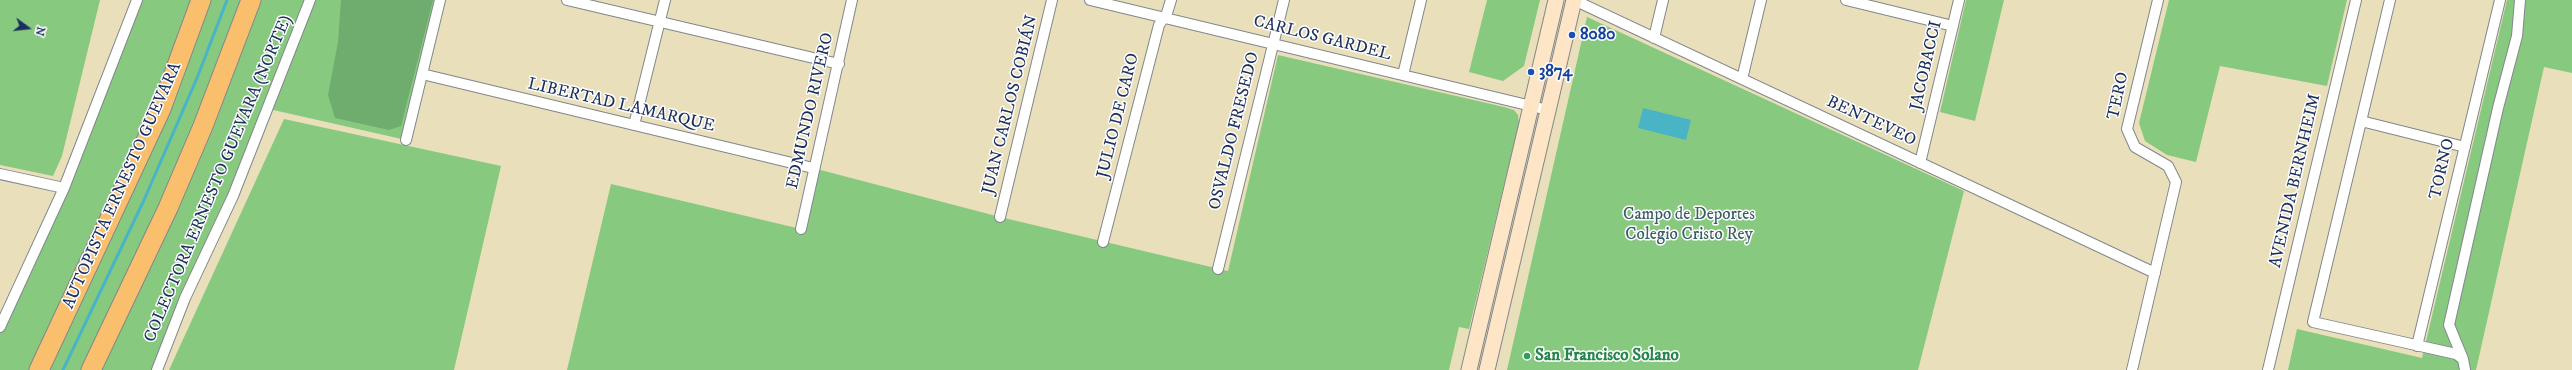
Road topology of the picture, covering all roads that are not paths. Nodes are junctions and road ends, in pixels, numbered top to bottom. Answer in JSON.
{"nodes":[{"id":1,"x":137,"y":0,"type":"edge"},
{"id":2,"x":201,"y":0,"type":"edge"},
{"id":3,"x":251,"y":0,"type":"edge"},
{"id":4,"x":310,"y":0,"type":"edge"},
{"id":5,"x":440,"y":0,"type":"edge"},
{"id":6,"x":567,"y":0,"type":"edge"},
{"id":7,"x":665,"y":0,"type":"edge"},
{"id":8,"x":852,"y":0,"type":"edge"},
{"id":9,"x":1052,"y":0,"type":"edge"},
{"id":10,"x":1090,"y":0,"type":"edge"},
{"id":11,"x":1171,"y":0,"type":"edge"},
{"id":12,"x":1284,"y":0,"type":"edge"},
{"id":13,"x":1421,"y":0,"type":"edge"},
{"id":14,"x":1556,"y":0,"type":"edge"},
{"id":15,"x":1574,"y":0,"type":"edge"},
{"id":16,"x":1663,"y":0,"type":"edge"},
{"id":17,"x":1761,"y":0,"type":"edge"},
{"id":18,"x":1846,"y":0,"type":"edge"},
{"id":19,"x":1959,"y":0,"type":"edge"},
{"id":20,"x":2158,"y":0,"type":"edge"},
{"id":21,"x":2356,"y":0,"type":"edge"},
{"id":22,"x":2390,"y":0,"type":"edge"},
{"id":23,"x":2500,"y":0,"type":"edge"},
{"id":24,"x":2520,"y":0,"type":"edge"},
{"id":25,"x":1870,"y":3,"type":"edge"},
{"id":26,"x":1164,"y":18,"type":"junction"},
{"id":27,"x":659,"y":22,"type":"junction"},
{"id":28,"x":1953,"y":26,"type":"junction"},
{"id":29,"x":1654,"y":38,"type":"junction"},
{"id":30,"x":1273,"y":44,"type":"junction"},
{"id":31,"x":839,"y":64,"type":"junction"},
{"id":32,"x":422,"y":74,"type":"junction"},
{"id":33,"x":1403,"y":75,"type":"junction"},
{"id":34,"x":1742,"y":79,"type":"junction"},
{"id":35,"x":1531,"y":106,"type":"junction"},
{"id":36,"x":1548,"y":110,"type":"junction"},
{"id":37,"x":2361,"y":120,"type":"junction"},
{"id":38,"x":634,"y":125,"type":"junction"},
{"id":39,"x":406,"y":140,"type":"dead end"},
{"id":40,"x":2465,"y":147,"type":"junction"},
{"id":41,"x":1920,"y":163,"type":"junction"},
{"id":42,"x":813,"y":168,"type":"junction"},
{"id":43,"x":0,"y":174,"type":"edge"},
{"id":44,"x":64,"y":188,"type":"junction"},
{"id":45,"x":1000,"y":217,"type":"dead end"},
{"id":46,"x":801,"y":229,"type":"dead end"},
{"id":47,"x":1104,"y":242,"type":"dead end"},
{"id":48,"x":1218,"y":269,"type":"dead end"},
{"id":49,"x":2155,"y":273,"type":"junction"},
{"id":50,"x":0,"y":327,"type":"edge"},
{"id":51,"x":2417,"y":346,"type":"junction"},
{"id":52,"x":2463,"y":360,"type":"junction"},
{"id":53,"x":39,"y":370,"type":"edge"},
{"id":54,"x":91,"y":370,"type":"edge"},
{"id":55,"x":157,"y":370,"type":"edge"},
{"id":56,"x":1469,"y":370,"type":"edge"},
{"id":57,"x":1486,"y":370,"type":"edge"},
{"id":58,"x":2132,"y":370,"type":"edge"},
{"id":59,"x":2268,"y":370,"type":"edge"},
{"id":60,"x":2465,"y":370,"type":"edge"}],
"edges":[{"from":1,"to":44,"type":"street"},
{"from":2,"to":53,"type":"highway","name":"AUTOPISTA ERNESTO GUEVARA"},
{"from":3,"to":54,"type":"highway"},
{"from":4,"to":55,"type":"street","name":"COLECTORA ERNESTO GUEVARA (NORTE)"},
{"from":5,"to":32,"type":"street"},
{"from":6,"to":27,"type":"street"},
{"from":7,"to":27,"type":"street"},
{"from":8,"to":31,"type":"street","name":"EDMUNDO RIVERO"},
{"from":9,"to":45,"type":"street","name":"JUAN CARLOS COBIÁN"},
{"from":10,"to":26,"type":"street","name":"CARLOS GARDEL"},
{"from":11,"to":26,"type":"street","name":"JULIO DE CARO"},
{"from":12,"to":30,"type":"street","name":"OSVALDO FRESEDO"},
{"from":13,"to":33,"type":"street"},
{"from":14,"to":35,"type":"main road"},
{"from":15,"to":29,"type":"street","name":"BENTEVEO"},
{"from":15,"to":36,"type":"main road"},
{"from":16,"to":29,"type":"street"},
{"from":17,"to":34,"type":"street"},
{"from":18,"to":25,"type":"street"},
{"from":19,"to":28,"type":"street","name":"JACOBACCI"},
{"from":20,"to":49,"type":"street","name":"TERO"},
{"from":21,"to":59,"type":"street","name":"AVENIDA BERNHEIM"},
{"from":22,"to":37,"type":"street"},
{"from":23,"to":40,"type":"street","name":"TORNO"},
{"from":24,"to":52,"type":"street"},
{"from":25,"to":28,"type":"street"},
{"from":26,"to":30,"type":"street","name":"CARLOS GARDEL"},
{"from":26,"to":47,"type":"street","name":"JULIO DE CARO"},
{"from":27,"to":31,"type":"street"},
{"from":27,"to":38,"type":"street"},
{"from":28,"to":41,"type":"street","name":"JACOBACCI"},
{"from":29,"to":34,"type":"street","name":"BENTEVEO"},
{"from":30,"to":33,"type":"street","name":"CARLOS GARDEL"},
{"from":30,"to":48,"type":"street","name":"OSVALDO FRESEDO"},
{"from":31,"to":42,"type":"street","name":"EDMUNDO RIVERO"},
{"from":32,"to":38,"type":"street","name":"LIBERTAD LAMARQUE"},
{"from":32,"to":39,"type":"street"},
{"from":33,"to":35,"type":"street","name":"CARLOS GARDEL"},
{"from":34,"to":41,"type":"street","name":"BENTEVEO"},
{"from":35,"to":36,"type":"street","name":"CARLOS GARDEL"},
{"from":35,"to":56,"type":"main road"},
{"from":36,"to":57,"type":"main road"},
{"from":37,"to":40,"type":"street"},
{"from":37,"to":51,"type":"street"},
{"from":38,"to":42,"type":"street","name":"LIBERTAD LAMARQUE"},
{"from":40,"to":51,"type":"street","name":"TORNO"},
{"from":41,"to":49,"type":"street","name":"BENTEVEO"},
{"from":42,"to":46,"type":"street","name":"EDMUNDO RIVERO"},
{"from":43,"to":44,"type":"street"},
{"from":44,"to":50,"type":"street"},
{"from":49,"to":58,"type":"street","name":"TERO"},
{"from":51,"to":52,"type":"street"},
{"from":52,"to":60,"type":"street"}]}
